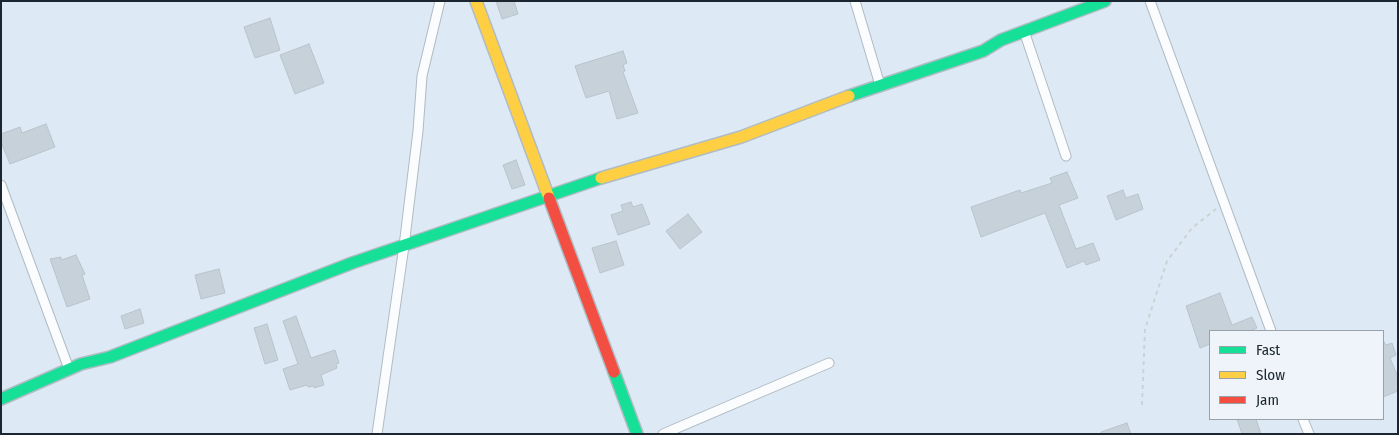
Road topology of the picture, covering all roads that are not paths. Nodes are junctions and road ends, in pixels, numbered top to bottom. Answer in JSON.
{"nodes":[{"id":1,"x":440,"y":1,"type":"edge"},
{"id":2,"x":476,"y":1,"type":"edge"},
{"id":3,"x":854,"y":1,"type":"edge"},
{"id":4,"x":1105,"y":1,"type":"edge"},
{"id":5,"x":1150,"y":1,"type":"edge"},
{"id":6,"x":1024,"y":31,"type":"junction"},
{"id":7,"x":880,"y":85,"type":"junction"},
{"id":8,"x":1066,"y":156,"type":"dead end"},
{"id":9,"x":1,"y":185,"type":"edge"},
{"id":10,"x":548,"y":195,"type":"junction"},
{"id":11,"x":404,"y":246,"type":"junction"},
{"id":12,"x":1271,"y":330,"type":"edge"},
{"id":13,"x":829,"y":363,"type":"dead end"},
{"id":14,"x":69,"y":369,"type":"junction"},
{"id":15,"x":1,"y":399,"type":"edge"},
{"id":16,"x":1303,"y":420,"type":"edge"},
{"id":17,"x":377,"y":434,"type":"edge"},
{"id":18,"x":637,"y":434,"type":"edge"},
{"id":19,"x":663,"y":434,"type":"edge"},
{"id":20,"x":1309,"y":434,"type":"edge"}],
"edges":[{"from":1,"to":11,"type":"street"},
{"from":2,"to":10,"type":"street"},
{"from":3,"to":7,"type":"street"},
{"from":4,"to":6,"type":"street"},
{"from":5,"to":12,"type":"street"},
{"from":6,"to":7,"type":"street"},
{"from":6,"to":8,"type":"street"},
{"from":7,"to":10,"type":"street"},
{"from":9,"to":14,"type":"street"},
{"from":10,"to":11,"type":"street"},
{"from":10,"to":18,"type":"street"},
{"from":11,"to":14,"type":"street"},
{"from":11,"to":17,"type":"street"},
{"from":13,"to":19,"type":"street"},
{"from":14,"to":15,"type":"street"},
{"from":16,"to":20,"type":"street"}]}
